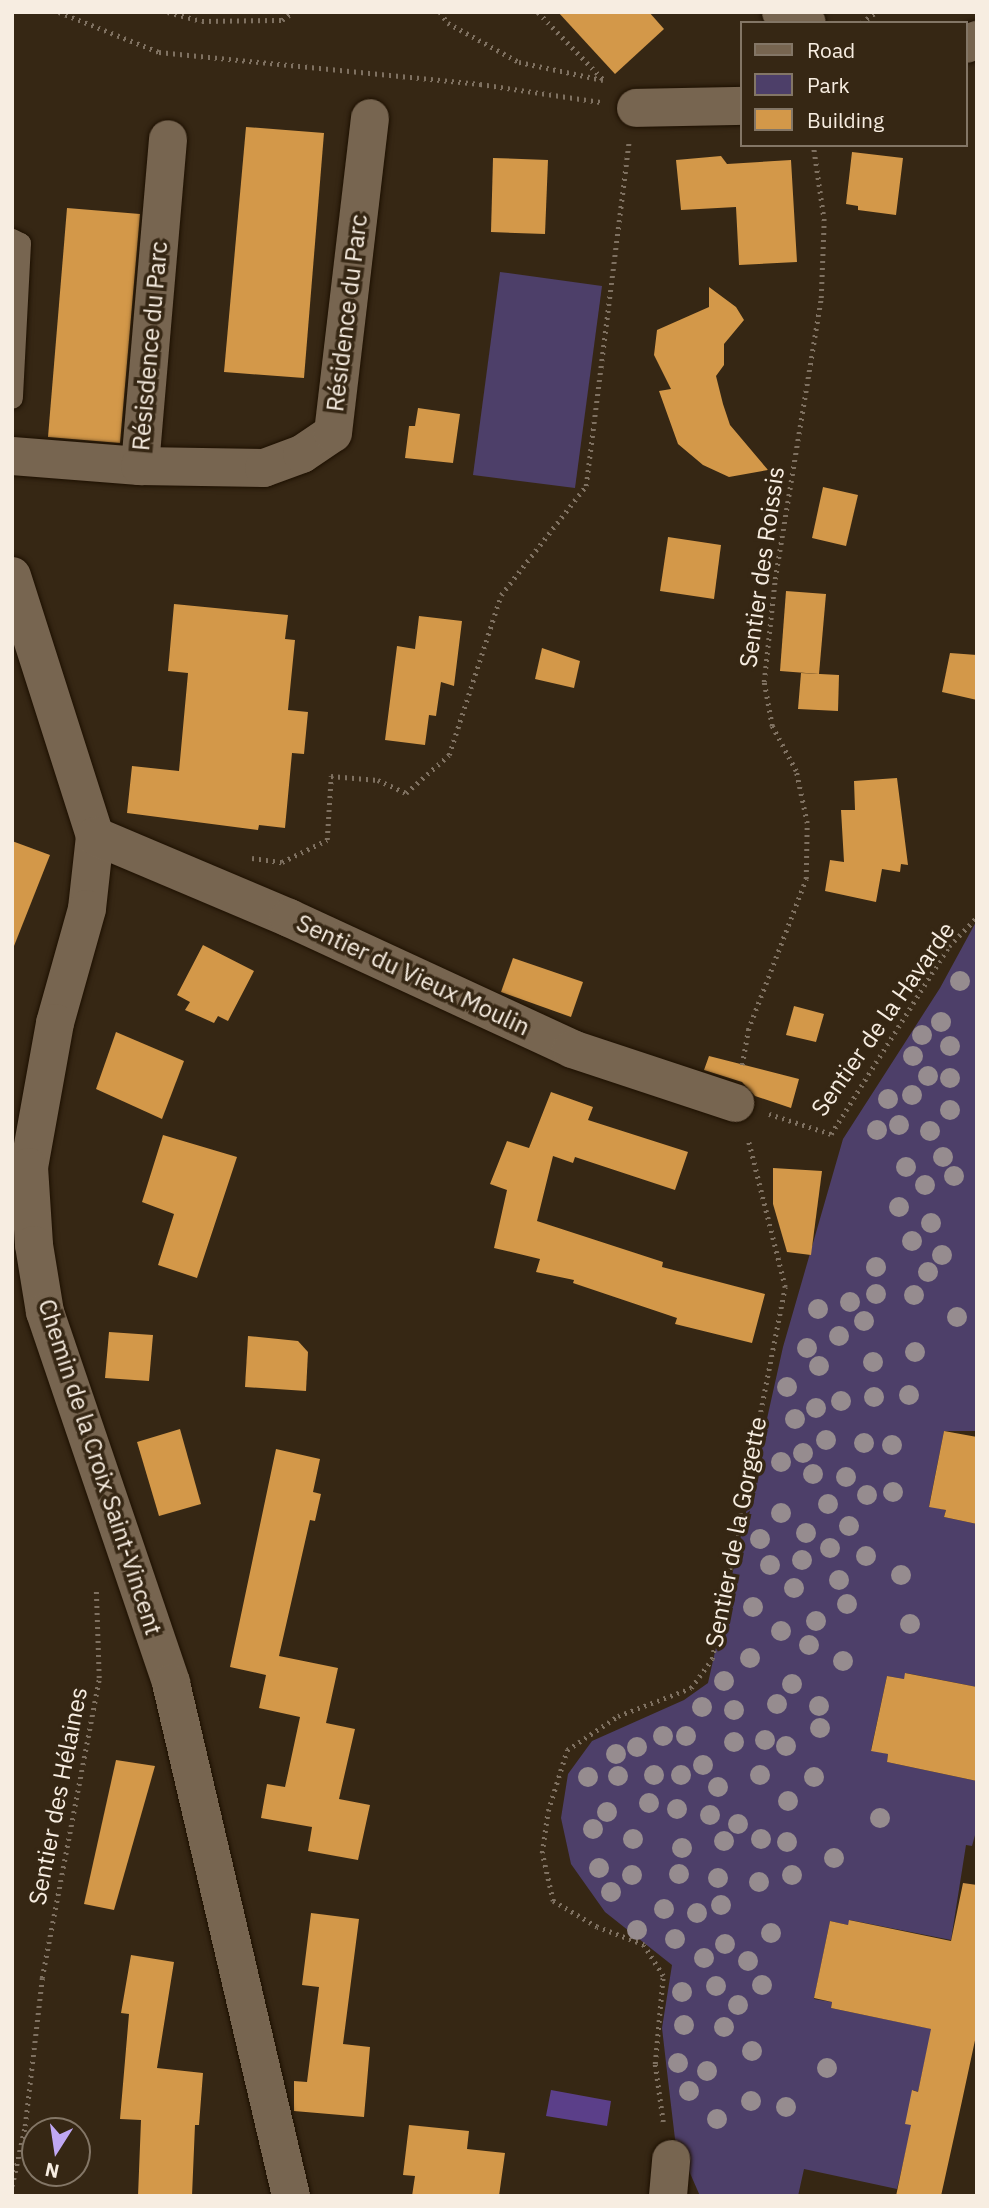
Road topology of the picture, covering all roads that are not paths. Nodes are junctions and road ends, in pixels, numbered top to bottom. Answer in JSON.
{"nodes":[{"id":1,"x":781,"y":12,"type":"edge"},
{"id":2,"x":802,"y":21,"type":"edge"},
{"id":3,"x":740,"y":106,"type":"edge"},
{"id":4,"x":636,"y":108,"type":"road end"},
{"id":5,"x":370,"y":118,"type":"dead end"},
{"id":6,"x":167,"y":139,"type":"dead end"},
{"id":7,"x":12,"y":239,"type":"edge"},
{"id":8,"x":12,"y":398,"type":"edge"},
{"id":9,"x":12,"y":456,"type":"edge"},
{"id":10,"x":141,"y":467,"type":"junction"},
{"id":11,"x":12,"y":576,"type":"edge"},
{"id":12,"x":95,"y":836,"type":"junction"},
{"id":13,"x":735,"y":1103,"type":"road end"},
{"id":14,"x":291,"y":2196,"type":"edge"}],
"edges":[{"from":1,"to":2,"type":"street"},
{"from":3,"to":4,"type":"street"},
{"from":5,"to":10,"type":"street","name":"Résidence du Parc"},
{"from":6,"to":10,"type":"street","name":"Résisdence du Parc"},
{"from":7,"to":8,"type":"lane"},
{"from":9,"to":10,"type":"street","name":"Résisdence du Parc"},
{"from":11,"to":12,"type":"street","name":"Chemin de la Croix Saint-Vincent"},
{"from":12,"to":13,"type":"street","name":"Sentier du Vieux Moulin"},
{"from":12,"to":14,"type":"street","name":"Chemin de la Croix Saint-Vincent"}]}
